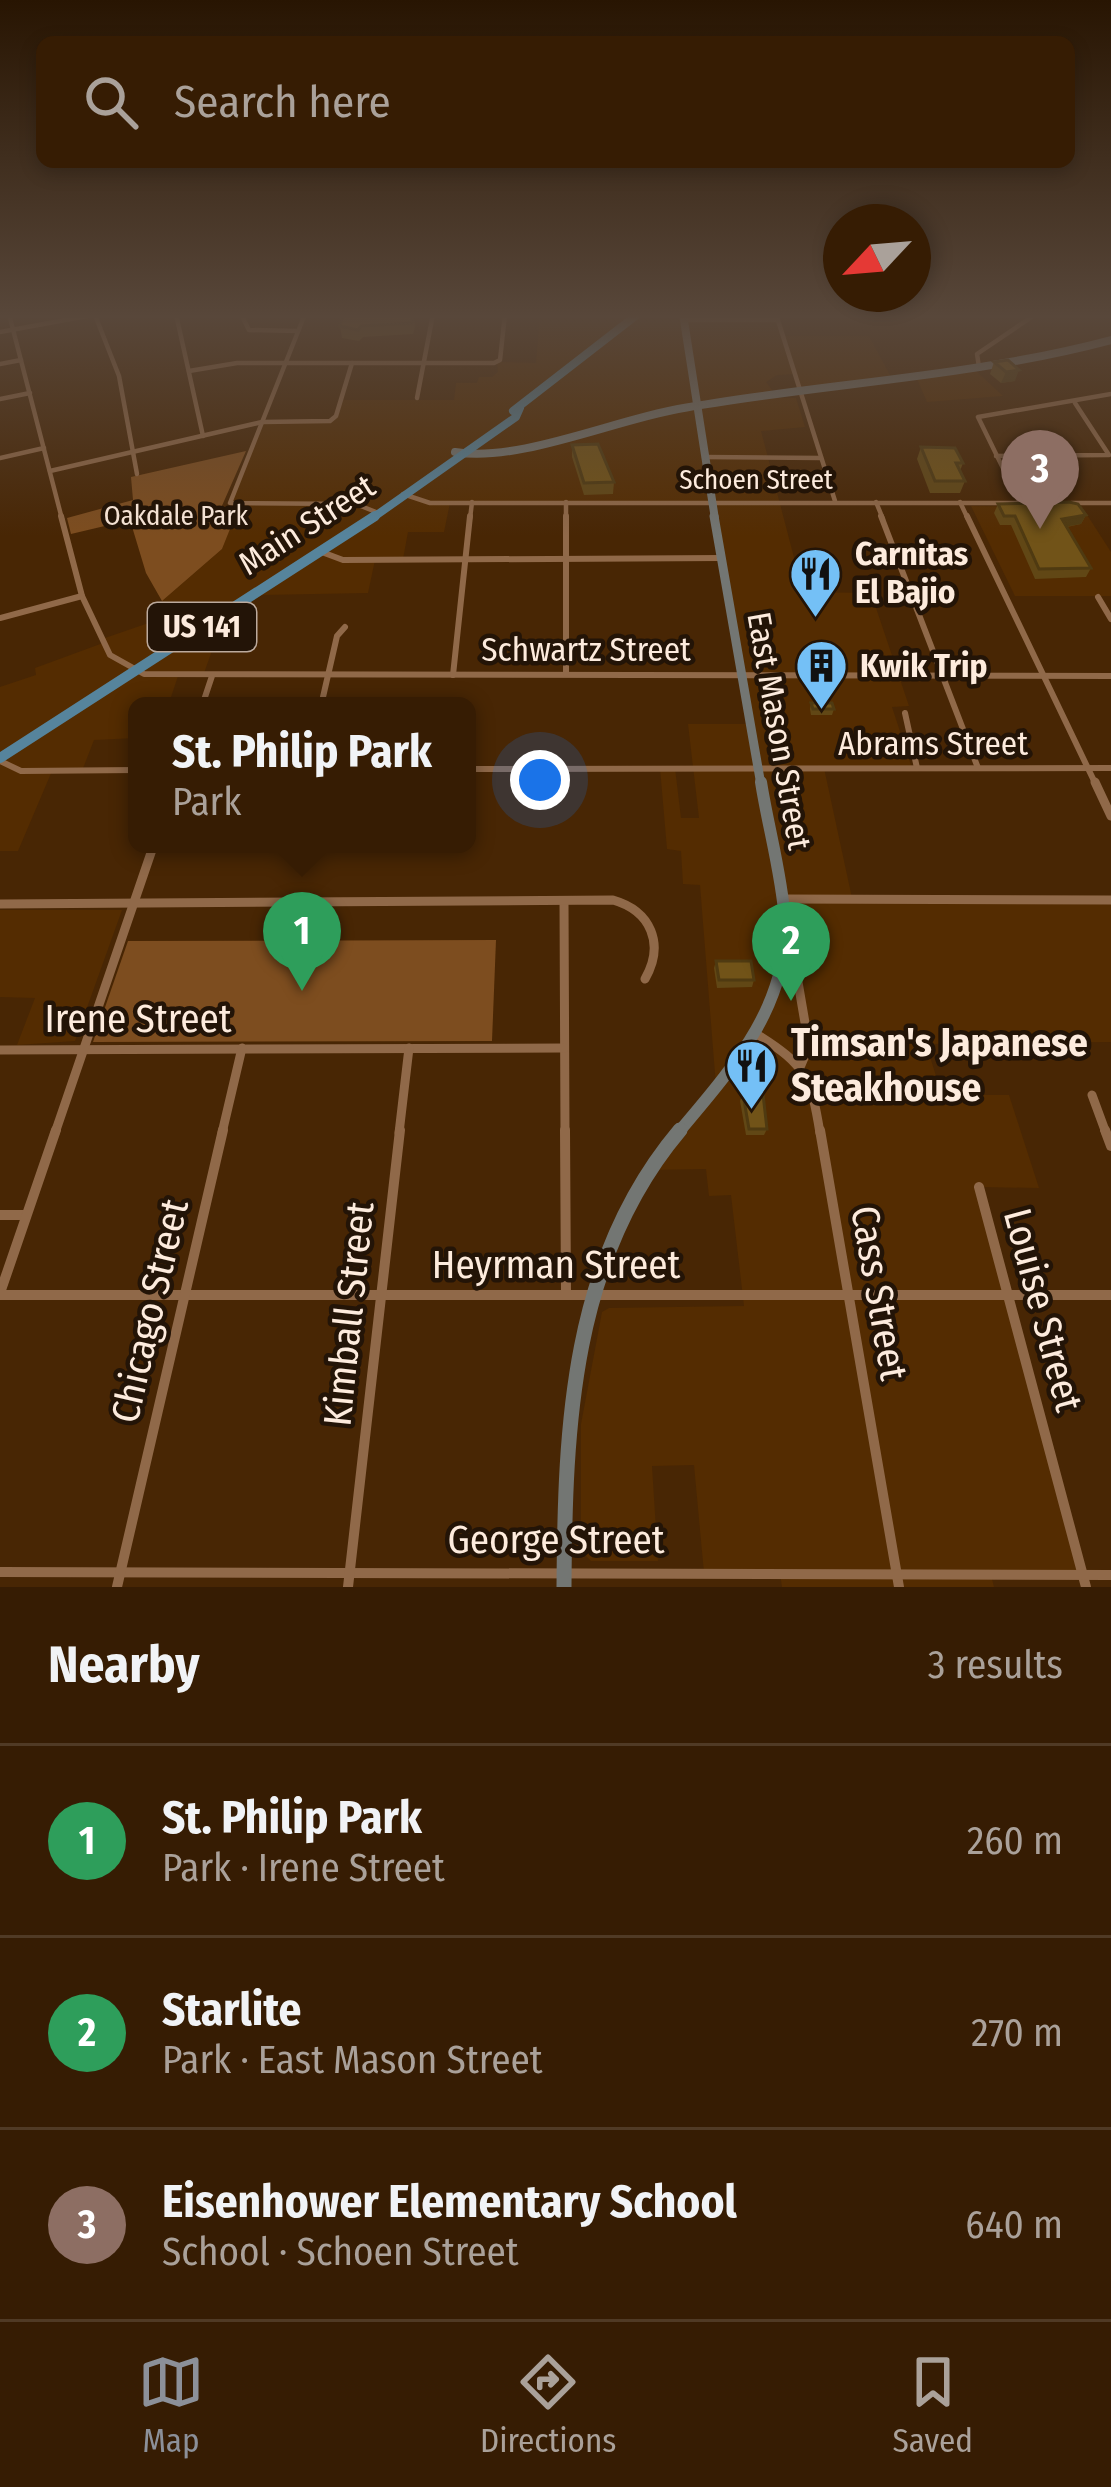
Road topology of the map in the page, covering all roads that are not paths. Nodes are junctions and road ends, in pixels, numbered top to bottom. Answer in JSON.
{"nodes":[{"id":1,"x":29,"y":388,"type":"edge"},
{"id":2,"x":121,"y":388,"type":"edge"},
{"id":3,"x":193,"y":388,"type":"edge"},
{"id":4,"x":275,"y":388,"type":"edge"},
{"id":5,"x":343,"y":388,"type":"edge"},
{"id":6,"x":419,"y":388,"type":"edge"},
{"id":7,"x":546,"y":388,"type":"edge"},
{"id":8,"x":692,"y":388,"type":"edge"},
{"id":9,"x":799,"y":388,"type":"edge"},
{"id":10,"x":828,"y":388,"type":"edge"},
{"id":11,"x":800,"y":392,"type":"junction"},
{"id":12,"x":30,"y":393,"type":"junction"},
{"id":13,"x":1111,"y":394,"type":"edge"},
{"id":14,"x":0,"y":398,"type":"edge"},
{"id":15,"x":417,"y":398,"type":"dead end"},
{"id":16,"x":1075,"y":404,"type":"junction"},
{"id":17,"x":695,"y":407,"type":"junction"},
{"id":18,"x":262,"y":422,"type":"junction"},
{"id":19,"x":203,"y":436,"type":"junction"},
{"id":20,"x":44,"y":448,"type":"junction"},
{"id":21,"x":133,"y":452,"type":"junction"},
{"id":22,"x":460,"y":454,"type":"junction"},
{"id":23,"x":996,"y":456,"type":"junction"},
{"id":24,"x":704,"y":457,"type":"junction"},
{"id":25,"x":0,"y":458,"type":"edge"},
{"id":26,"x":821,"y":458,"type":"junction"},
{"id":27,"x":50,"y":471,"type":"junction"},
{"id":28,"x":137,"y":474,"type":"dead end"},
{"id":29,"x":403,"y":494,"type":"junction"},
{"id":30,"x":712,"y":501,"type":"junction"},
{"id":31,"x":835,"y":501,"type":"junction"},
{"id":32,"x":472,"y":502,"type":"junction"},
{"id":33,"x":566,"y":502,"type":"junction"},
{"id":34,"x":876,"y":502,"type":"junction"},
{"id":35,"x":960,"y":502,"type":"junction"},
{"id":36,"x":1020,"y":503,"type":"junction"},
{"id":37,"x":1111,"y":503,"type":"edge"},
{"id":38,"x":376,"y":512,"type":"junction"},
{"id":39,"x":317,"y":551,"type":"junction"},
{"id":40,"x":722,"y":558,"type":"junction"},
{"id":41,"x":466,"y":559,"type":"junction"},
{"id":42,"x":566,"y":559,"type":"junction"},
{"id":43,"x":82,"y":596,"type":"junction"},
{"id":44,"x":1098,"y":597,"type":"dead end"},
{"id":45,"x":0,"y":618,"type":"edge"},
{"id":46,"x":1111,"y":619,"type":"edge"},
{"id":47,"x":345,"y":627,"type":"dead end"},
{"id":48,"x":135,"y":670,"type":"junction"},
{"id":49,"x":566,"y":674,"type":"junction"},
{"id":50,"x":742,"y":674,"type":"junction"},
{"id":51,"x":942,"y":674,"type":"junction"},
{"id":52,"x":328,"y":675,"type":"junction"},
{"id":53,"x":453,"y":675,"type":"junction"},
{"id":54,"x":1043,"y":675,"type":"junction"},
{"id":55,"x":212,"y":676,"type":"junction"},
{"id":56,"x":1111,"y":676,"type":"edge"},
{"id":57,"x":205,"y":697,"type":"edge"},
{"id":58,"x":323,"y":697,"type":"edge"},
{"id":59,"x":905,"y":713,"type":"dead end"},
{"id":60,"x":0,"y":759,"type":"edge"},
{"id":61,"x":758,"y":767,"type":"junction"},
{"id":62,"x":917,"y":768,"type":"junction"},
{"id":63,"x":978,"y":768,"type":"junction"},
{"id":64,"x":1088,"y":768,"type":"junction"},
{"id":65,"x":1111,"y":768,"type":"edge"},
{"id":66,"x":476,"y":769,"type":"edge"},
{"id":67,"x":128,"y":770,"type":"edge"},
{"id":68,"x":1111,"y":816,"type":"edge"},
{"id":69,"x":151,"y":853,"type":"edge"},
{"id":70,"x":781,"y":898,"type":"junction"},
{"id":71,"x":1111,"y":900,"type":"edge"},
{"id":72,"x":564,"y":901,"type":"junction"},
{"id":73,"x":134,"y":902,"type":"junction"},
{"id":74,"x":0,"y":904,"type":"edge"},
{"id":75,"x":645,"y":979,"type":"dead end"},
{"id":76,"x":798,"y":982,"type":"dead end"},
{"id":77,"x":758,"y":1035,"type":"junction"},
{"id":78,"x":84,"y":1048,"type":"junction"},
{"id":79,"x":242,"y":1048,"type":"junction"},
{"id":80,"x":410,"y":1048,"type":"junction"},
{"id":81,"x":564,"y":1048,"type":"junction"},
{"id":82,"x":0,"y":1050,"type":"edge"},
{"id":83,"x":801,"y":1065,"type":"junction"},
{"id":84,"x":1092,"y":1095,"type":"dead end"},
{"id":85,"x":1111,"y":1145,"type":"edge"},
{"id":86,"x":979,"y":1187,"type":"dead end"},
{"id":87,"x":0,"y":1215,"type":"edge"},
{"id":88,"x":26,"y":1215,"type":"junction"},
{"id":89,"x":0,"y":1294,"type":"edge"},
{"id":90,"x":185,"y":1294,"type":"junction"},
{"id":91,"x":382,"y":1294,"type":"junction"},
{"id":92,"x":566,"y":1294,"type":"junction"},
{"id":93,"x":592,"y":1294,"type":"junction"},
{"id":94,"x":849,"y":1294,"type":"junction"},
{"id":95,"x":1008,"y":1295,"type":"junction"},
{"id":96,"x":1111,"y":1295,"type":"edge"},
{"id":97,"x":0,"y":1572,"type":"edge"},
{"id":98,"x":1111,"y":1575,"type":"edge"},
{"id":99,"x":119,"y":1580,"type":"edge"},
{"id":100,"x":349,"y":1580,"type":"edge"},
{"id":101,"x":564,"y":1580,"type":"edge"},
{"id":102,"x":898,"y":1580,"type":"edge"},
{"id":103,"x":1085,"y":1581,"type":"edge"}],
"edges":[{"from":1,"to":12,"type":"street"},
{"from":2,"to":21,"type":"street"},
{"from":3,"to":19,"type":"street"},
{"from":4,"to":18,"type":"street"},
{"from":5,"to":18,"type":"street"},
{"from":6,"to":15,"type":"street"},
{"from":7,"to":22,"type":"main road","name":"Main Street","number":"US 141"},
{"from":8,"to":17,"type":"main road","name":"East Mason Street"},
{"from":9,"to":11,"type":"street"},
{"from":10,"to":11,"type":"main road"},
{"from":11,"to":17,"type":"main road"},
{"from":11,"to":26,"type":"street"},
{"from":12,"to":14,"type":"street"},
{"from":12,"to":20,"type":"street"},
{"from":13,"to":16,"type":"street"},
{"from":16,"to":23,"type":"street"},
{"from":16,"to":23,"type":"street"},
{"from":17,"to":22,"type":"main road"},
{"from":17,"to":24,"type":"main road","name":"East Mason Street"},
{"from":18,"to":19,"type":"street"},
{"from":18,"to":38,"type":"street"},
{"from":19,"to":21,"type":"street"},
{"from":20,"to":25,"type":"street"},
{"from":20,"to":27,"type":"street"},
{"from":21,"to":27,"type":"street"},
{"from":21,"to":28,"type":"street"},
{"from":22,"to":29,"type":"main road","name":"Main Street","number":"US 141"},
{"from":23,"to":36,"type":"street"},
{"from":24,"to":26,"type":"street"},
{"from":24,"to":30,"type":"main road","name":"East Mason Street"},
{"from":26,"to":31,"type":"street"},
{"from":27,"to":43,"type":"street"},
{"from":29,"to":32,"type":"street","name":"Schoen Street"},
{"from":29,"to":38,"type":"main road","name":"Main Street","number":"US 141"},
{"from":30,"to":31,"type":"street","name":"Schoen Street"},
{"from":30,"to":33,"type":"street","name":"Schoen Street"},
{"from":30,"to":40,"type":"main road","name":"East Mason Street"},
{"from":31,"to":34,"type":"street","name":"Schoen Street"},
{"from":32,"to":33,"type":"street","name":"Schoen Street"},
{"from":32,"to":41,"type":"street"},
{"from":33,"to":42,"type":"street"},
{"from":34,"to":35,"type":"street","name":"Schoen Street"},
{"from":34,"to":51,"type":"street"},
{"from":35,"to":36,"type":"street","name":"Schoen Street"},
{"from":35,"to":54,"type":"street"},
{"from":36,"to":37,"type":"street","name":"Schoen Street"},
{"from":38,"to":39,"type":"main road","name":"Main Street","number":"US 141"},
{"from":39,"to":41,"type":"street"},
{"from":39,"to":48,"type":"main road","name":"Main Street","number":"US 141"},
{"from":40,"to":42,"type":"street"},
{"from":40,"to":50,"type":"main road","name":"East Mason Street"},
{"from":41,"to":42,"type":"street"},
{"from":41,"to":53,"type":"street"},
{"from":42,"to":49,"type":"street"},
{"from":43,"to":45,"type":"street"},
{"from":43,"to":48,"type":"street"},
{"from":44,"to":46,"type":"street"},
{"from":47,"to":52,"type":"street"},
{"from":48,"to":55,"type":"street","name":"Schwartz Street"},
{"from":48,"to":60,"type":"main road","name":"Main Street","number":"US 141"},
{"from":49,"to":50,"type":"street","name":"Schwartz Street"},
{"from":49,"to":53,"type":"street","name":"Schwartz Street"},
{"from":50,"to":51,"type":"street","name":"Schwartz Street"},
{"from":50,"to":61,"type":"main road","name":"East Mason Street"},
{"from":51,"to":54,"type":"street","name":"Schwartz Street"},
{"from":51,"to":63,"type":"street"},
{"from":52,"to":53,"type":"street","name":"Schwartz Street"},
{"from":52,"to":55,"type":"street","name":"Schwartz Street"},
{"from":52,"to":58,"type":"street"},
{"from":54,"to":56,"type":"street","name":"Schwartz Street"},
{"from":54,"to":64,"type":"street"},
{"from":55,"to":57,"type":"street"},
{"from":59,"to":62,"type":"street"},
{"from":60,"to":67,"type":"street"},
{"from":61,"to":62,"type":"street","name":"Abrams Street"},
{"from":61,"to":66,"type":"street","name":"Abrams Street"},
{"from":61,"to":70,"type":"main road","name":"East Mason Street"},
{"from":62,"to":63,"type":"street","name":"Abrams Street"},
{"from":63,"to":64,"type":"street","name":"Abrams Street"},
{"from":64,"to":65,"type":"street","name":"Abrams Street"},
{"from":64,"to":68,"type":"street"},
{"from":69,"to":73,"type":"street"},
{"from":70,"to":71,"type":"street"},
{"from":70,"to":77,"type":"main road","name":"East Mason Street"},
{"from":72,"to":73,"type":"street"},
{"from":72,"to":75,"type":"street"},
{"from":72,"to":81,"type":"street"},
{"from":73,"to":74,"type":"street"},
{"from":73,"to":78,"type":"street"},
{"from":76,"to":83,"type":"street","name":"Cass Street"},
{"from":77,"to":83,"type":"street"},
{"from":77,"to":93,"type":"main road","name":"East Mason Street"},
{"from":78,"to":79,"type":"street","name":"Irene Street"},
{"from":78,"to":82,"type":"street","name":"Irene Street"},
{"from":78,"to":88,"type":"street"},
{"from":79,"to":80,"type":"street","name":"Irene Street"},
{"from":79,"to":90,"type":"street","name":"Chicago Street"},
{"from":80,"to":81,"type":"street","name":"Irene Street"},
{"from":80,"to":91,"type":"street","name":"Kimball Street"},
{"from":81,"to":92,"type":"street"},
{"from":83,"to":94,"type":"street","name":"Cass Street"},
{"from":84,"to":85,"type":"street"},
{"from":86,"to":95,"type":"street","name":"Louise Street"},
{"from":87,"to":88,"type":"street"},
{"from":88,"to":89,"type":"street"},
{"from":89,"to":90,"type":"street","name":"Heyrman Street"},
{"from":90,"to":91,"type":"street","name":"Heyrman Street"},
{"from":90,"to":99,"type":"street","name":"Chicago Street"},
{"from":91,"to":92,"type":"street","name":"Heyrman Street"},
{"from":91,"to":100,"type":"street","name":"Kimball Street"},
{"from":92,"to":93,"type":"street","name":"Heyrman Street"},
{"from":93,"to":94,"type":"street","name":"Heyrman Street"},
{"from":93,"to":101,"type":"main road","name":"East Mason Street"},
{"from":94,"to":95,"type":"street","name":"Heyrman Street"},
{"from":94,"to":102,"type":"street","name":"Cass Street"},
{"from":95,"to":96,"type":"street","name":"Heyrman Street"},
{"from":95,"to":103,"type":"street","name":"Louise Street"},
{"from":97,"to":99,"type":"street","name":"George Street"},
{"from":98,"to":103,"type":"street","name":"George Street"},
{"from":99,"to":100,"type":"street","name":"George Street"},
{"from":100,"to":101,"type":"street","name":"George Street"},
{"from":101,"to":102,"type":"street","name":"George Street"},
{"from":102,"to":103,"type":"street","name":"George Street"}]}
